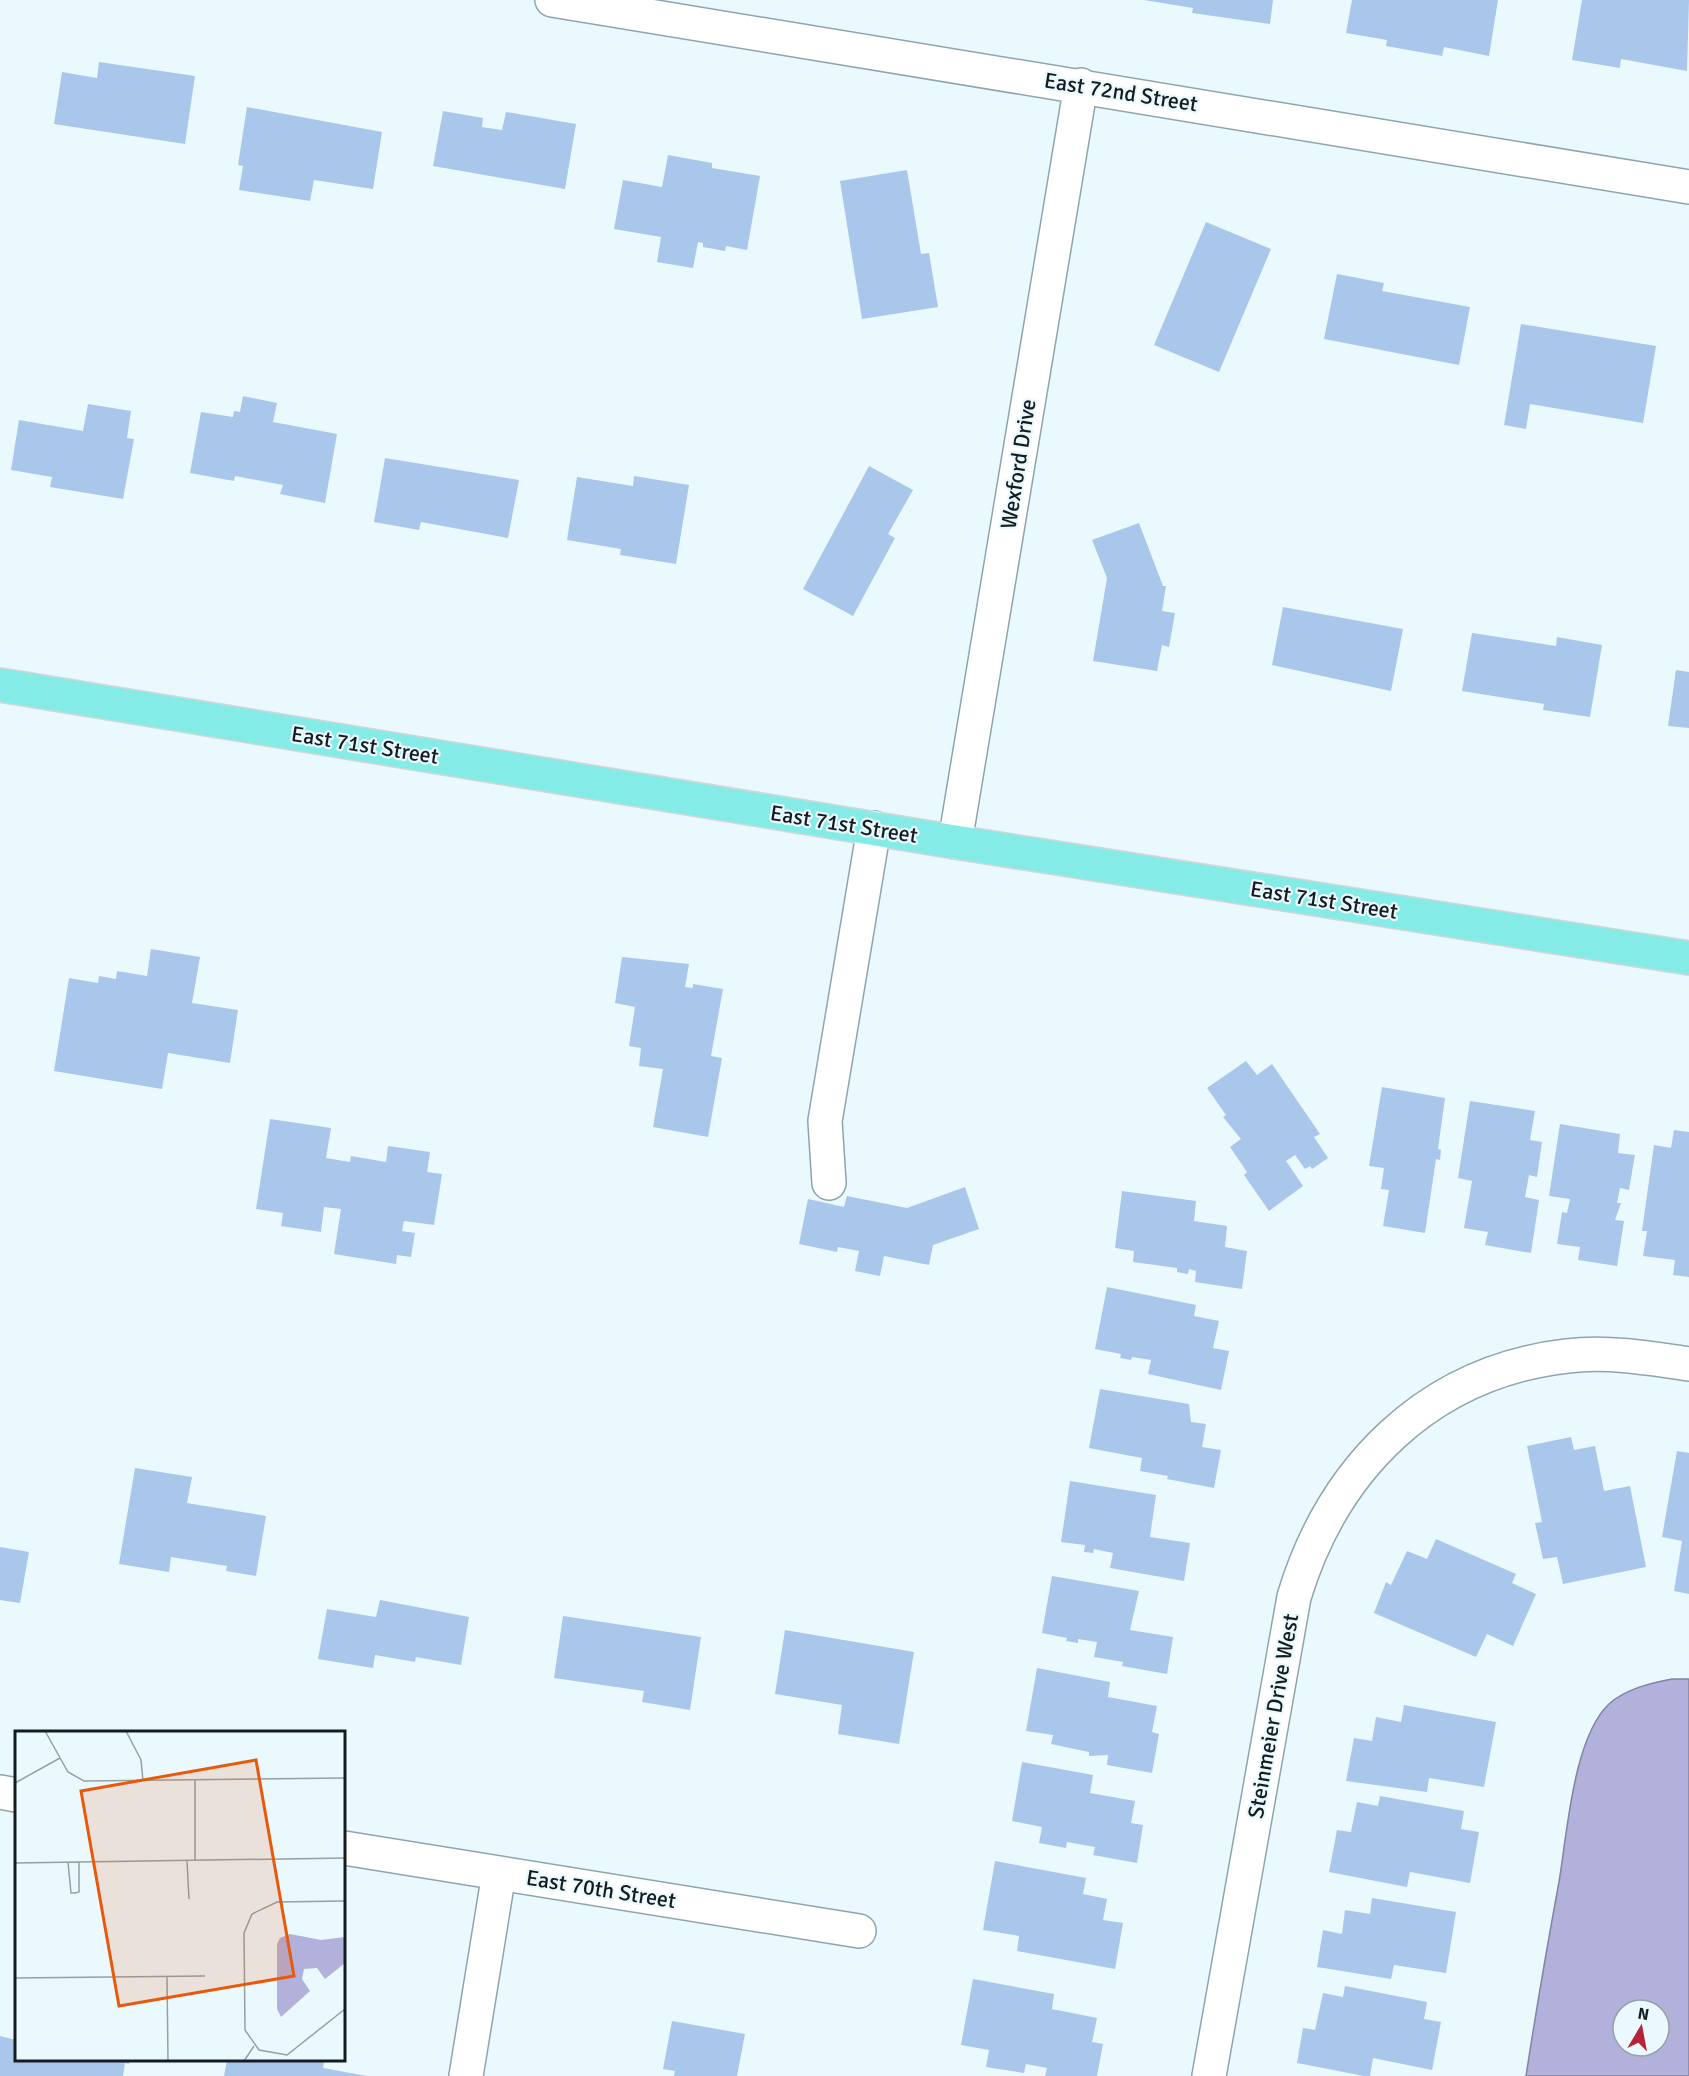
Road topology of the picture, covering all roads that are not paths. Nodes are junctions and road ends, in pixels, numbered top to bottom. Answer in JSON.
{"nodes":[{"id":1,"x":552,"y":0,"type":"edge"},
{"id":2,"x":603,"y":4,"type":"edge"},
{"id":3,"x":1081,"y":86,"type":"junction"},
{"id":4,"x":1689,"y":188,"type":"edge"},
{"id":5,"x":0,"y":685,"type":"edge"},
{"id":6,"x":874,"y":828,"type":"junction"},
{"id":7,"x":956,"y":842,"type":"junction"},
{"id":8,"x":1689,"y":958,"type":"edge"},
{"id":9,"x":829,"y":1183,"type":"dead end"},
{"id":10,"x":1689,"y":1364,"type":"edge"},
{"id":11,"x":0,"y":1792,"type":"edge"},
{"id":12,"x":15,"y":1795,"type":"edge"},
{"id":13,"x":345,"y":1848,"type":"edge"},
{"id":14,"x":499,"y":1873,"type":"junction"},
{"id":15,"x":859,"y":1931,"type":"dead end"},
{"id":16,"x":466,"y":2076,"type":"edge"},
{"id":17,"x":1209,"y":2076,"type":"edge"}],
"edges":[{"from":1,"to":2,"type":"street","name":"East 72nd Street"},
{"from":2,"to":3,"type":"street","name":"East 72nd Street"},
{"from":3,"to":4,"type":"street","name":"East 72nd Street"},
{"from":3,"to":7,"type":"street","name":"Wexford Drive"},
{"from":5,"to":6,"type":"main road","name":"East 71st Street"},
{"from":6,"to":7,"type":"main road","name":"East 71st Street"},
{"from":6,"to":9,"type":"street"},
{"from":7,"to":8,"type":"main road","name":"East 71st Street"},
{"from":10,"to":17,"type":"street","name":"Steinmeier Drive West"},
{"from":11,"to":12,"type":"street"},
{"from":13,"to":14,"type":"street","name":"East 70th Street"},
{"from":14,"to":15,"type":"street","name":"East 70th Street"},
{"from":14,"to":16,"type":"street"}]}
